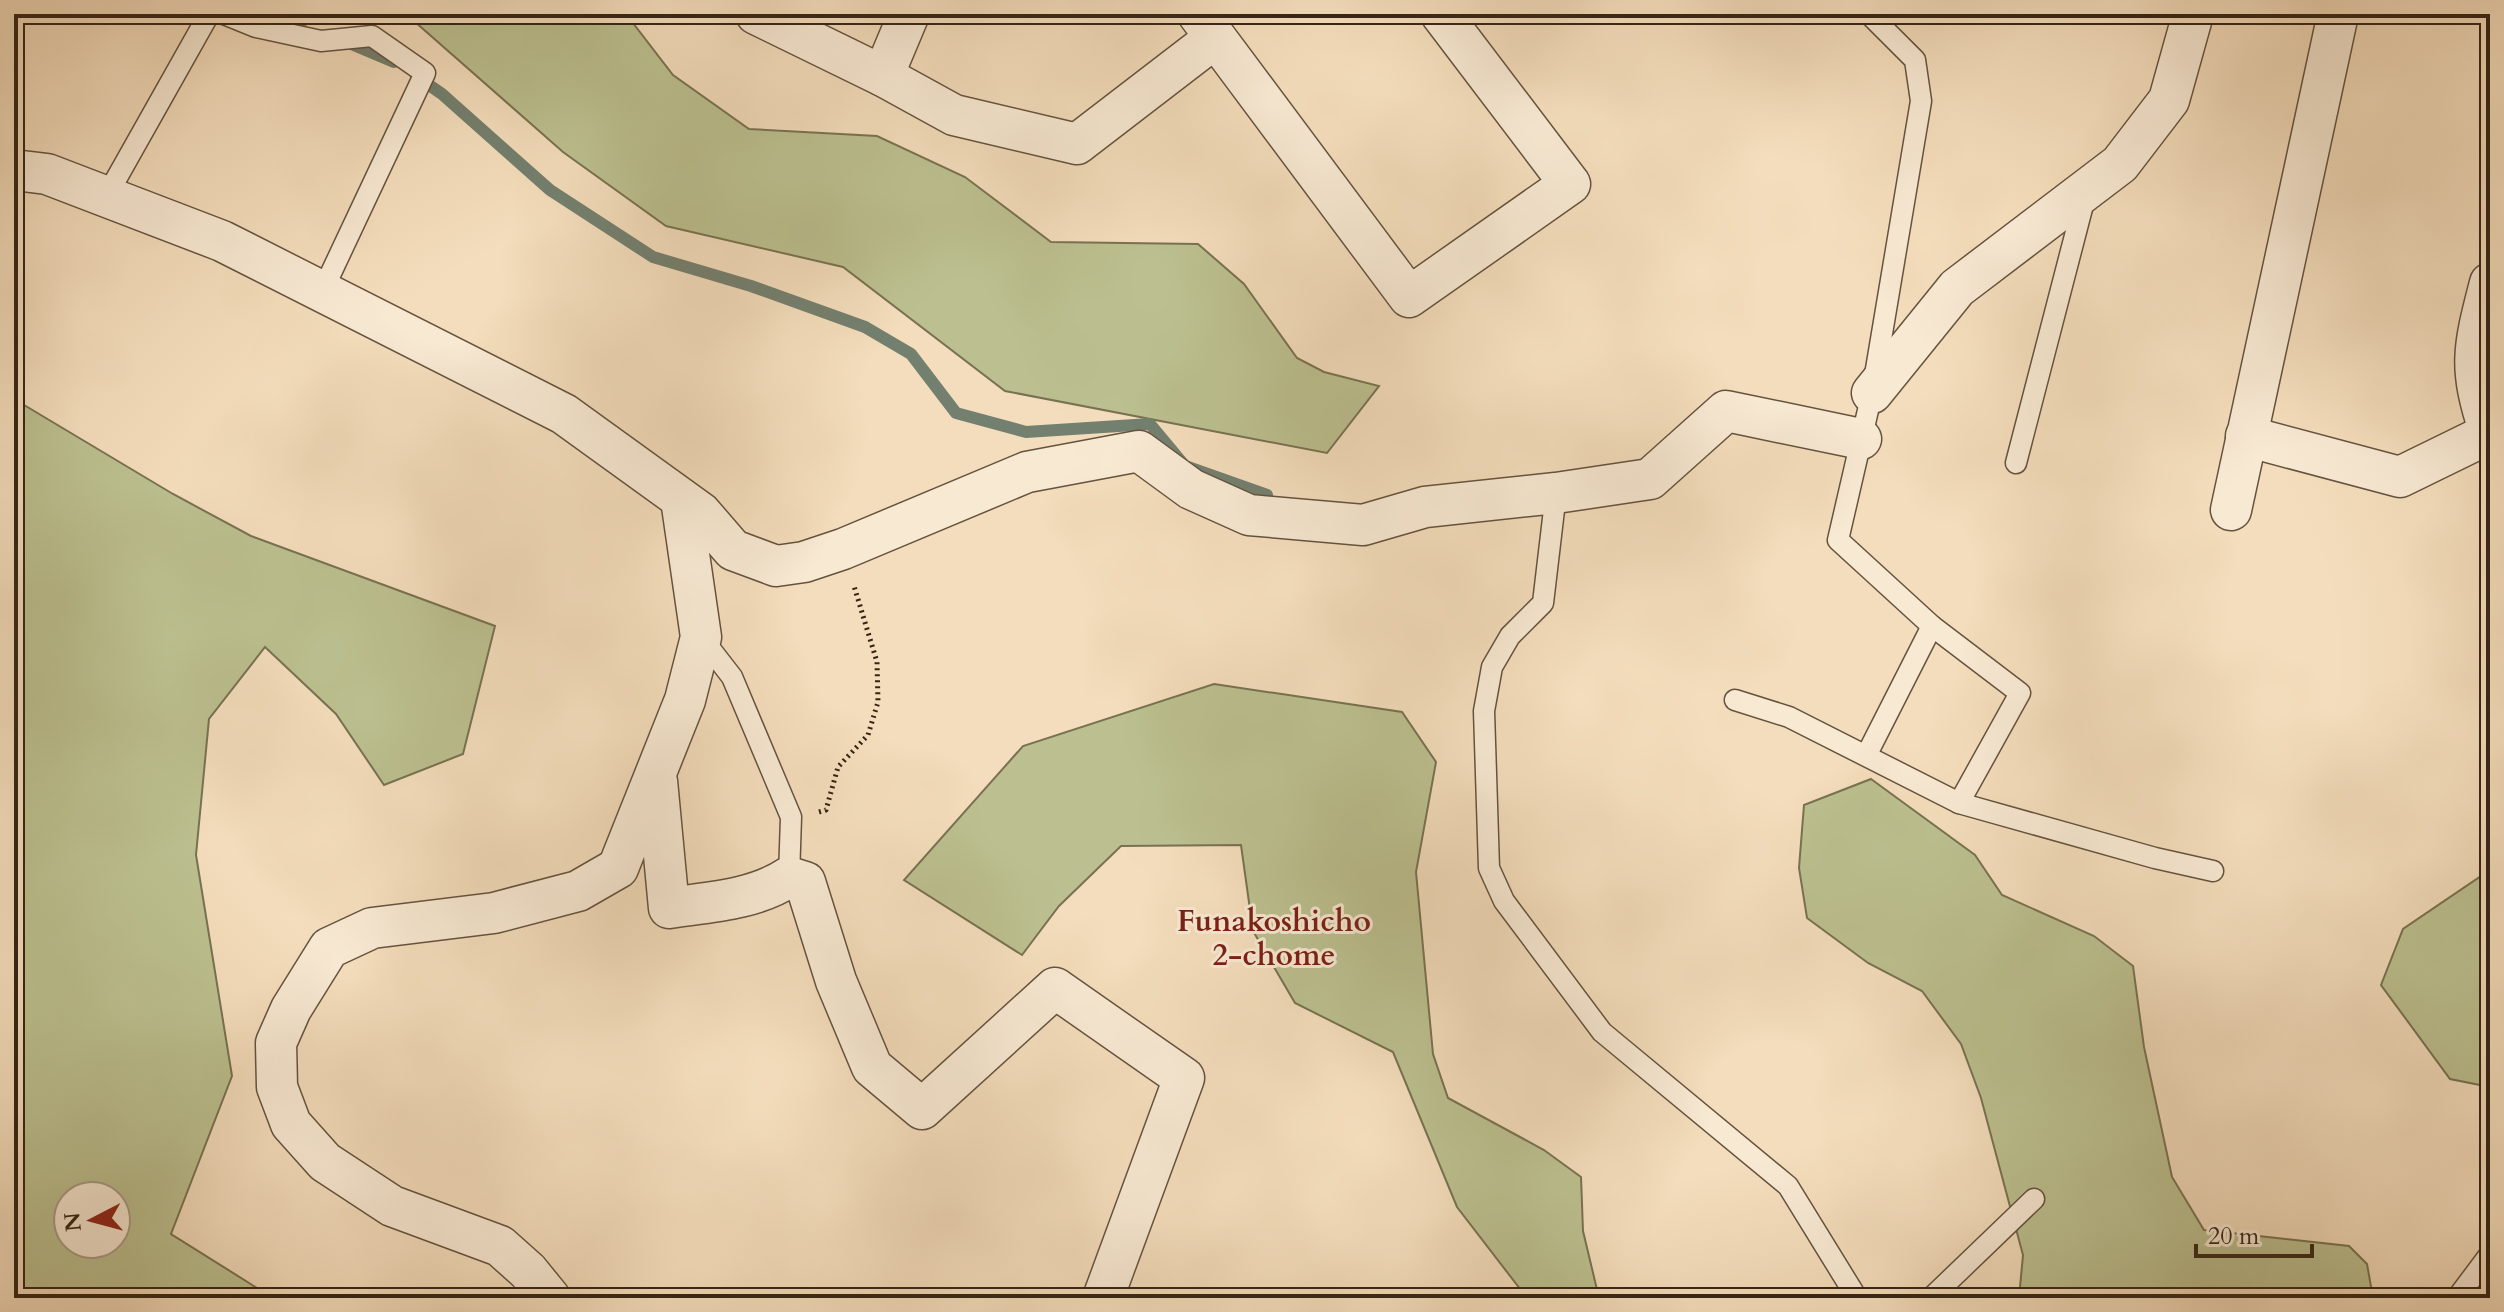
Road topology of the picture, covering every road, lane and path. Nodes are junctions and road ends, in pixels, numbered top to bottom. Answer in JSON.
{"nodes":[{"id":1,"x":209,"y":14,"type":"edge"},
{"id":2,"x":224,"y":14,"type":"edge"},
{"id":3,"x":756,"y":14,"type":"edge"},
{"id":4,"x":909,"y":14,"type":"edge"},
{"id":5,"x":1441,"y":14,"type":"edge"},
{"id":6,"x":1869,"y":14,"type":"edge"},
{"id":7,"x":2193,"y":14,"type":"edge"},
{"id":8,"x":2338,"y":14,"type":"edge"},
{"id":9,"x":1207,"y":26,"type":"edge"},
{"id":10,"x":883,"y":76,"type":"junction"},
{"id":11,"x":14,"y":170,"type":"edge"},
{"id":12,"x":2087,"y":189,"type":"junction"},
{"id":13,"x":106,"y":197,"type":"junction"},
{"id":14,"x":2490,"y":283,"type":"edge"},
{"id":15,"x":322,"y":292,"type":"junction"},
{"id":16,"x":1872,"y":393,"type":"junction"},
{"id":17,"x":2490,"y":433,"type":"edge"},
{"id":18,"x":2246,"y":436,"type":"junction"},
{"id":19,"x":1861,"y":439,"type":"junction"},
{"id":20,"x":2016,"y":463,"type":"dead end"},
{"id":21,"x":1556,"y":493,"type":"junction"},
{"id":22,"x":681,"y":499,"type":"junction"},
{"id":23,"x":2231,"y":510,"type":"dead end"},
{"id":24,"x":843,"y":549,"type":"junction"},
{"id":25,"x":1932,"y":626,"type":"junction"},
{"id":26,"x":701,"y":637,"type":"junction"},
{"id":27,"x":1735,"y":700,"type":"dead end"},
{"id":28,"x":1867,"y":754,"type":"junction"},
{"id":29,"x":656,"y":773,"type":"junction"},
{"id":30,"x":1959,"y":803,"type":"junction"},
{"id":31,"x":791,"y":817,"type":"junction"},
{"id":32,"x":2213,"y":871,"type":"dead end"},
{"id":33,"x":789,"y":877,"type":"junction"},
{"id":34,"x":2034,"y":1199,"type":"dead end"},
{"id":35,"x":2490,"y":1254,"type":"edge"},
{"id":36,"x":550,"y":1298,"type":"edge"},
{"id":37,"x":1103,"y":1298,"type":"edge"},
{"id":38,"x":1857,"y":1298,"type":"edge"},
{"id":39,"x":1931,"y":1298,"type":"edge"},
{"id":40,"x":2457,"y":1298,"type":"edge"}],
"edges":[{"from":1,"to":13,"type":"lane"},
{"from":2,"to":15,"type":"lane"},
{"from":3,"to":10,"type":"street"},
{"from":4,"to":10,"type":"street"},
{"from":5,"to":9,"type":"street"},
{"from":6,"to":16,"type":"lane"},
{"from":7,"to":12,"type":"street"},
{"from":8,"to":18,"type":"street"},
{"from":9,"to":10,"type":"street"},
{"from":11,"to":13,"type":"street"},
{"from":12,"to":16,"type":"street"},
{"from":12,"to":20,"type":"lane"},
{"from":13,"to":15,"type":"street"},
{"from":14,"to":17,"type":"street"},
{"from":15,"to":22,"type":"street"},
{"from":16,"to":19,"type":"lane"},
{"from":17,"to":18,"type":"street"},
{"from":18,"to":23,"type":"street"},
{"from":19,"to":21,"type":"street"},
{"from":19,"to":25,"type":"lane"},
{"from":21,"to":24,"type":"street"},
{"from":21,"to":38,"type":"lane"},
{"from":22,"to":24,"type":"street"},
{"from":22,"to":26,"type":"street"},
{"from":24,"to":31,"type":"path"},
{"from":25,"to":28,"type":"lane"},
{"from":25,"to":30,"type":"lane"},
{"from":26,"to":29,"type":"street"},
{"from":26,"to":31,"type":"lane"},
{"from":27,"to":28,"type":"lane"},
{"from":28,"to":30,"type":"lane"},
{"from":29,"to":33,"type":"street"},
{"from":29,"to":36,"type":"street"},
{"from":30,"to":32,"type":"lane"},
{"from":31,"to":33,"type":"lane"},
{"from":33,"to":37,"type":"street"},
{"from":34,"to":39,"type":"lane"},
{"from":35,"to":40,"type":"lane"}]}
